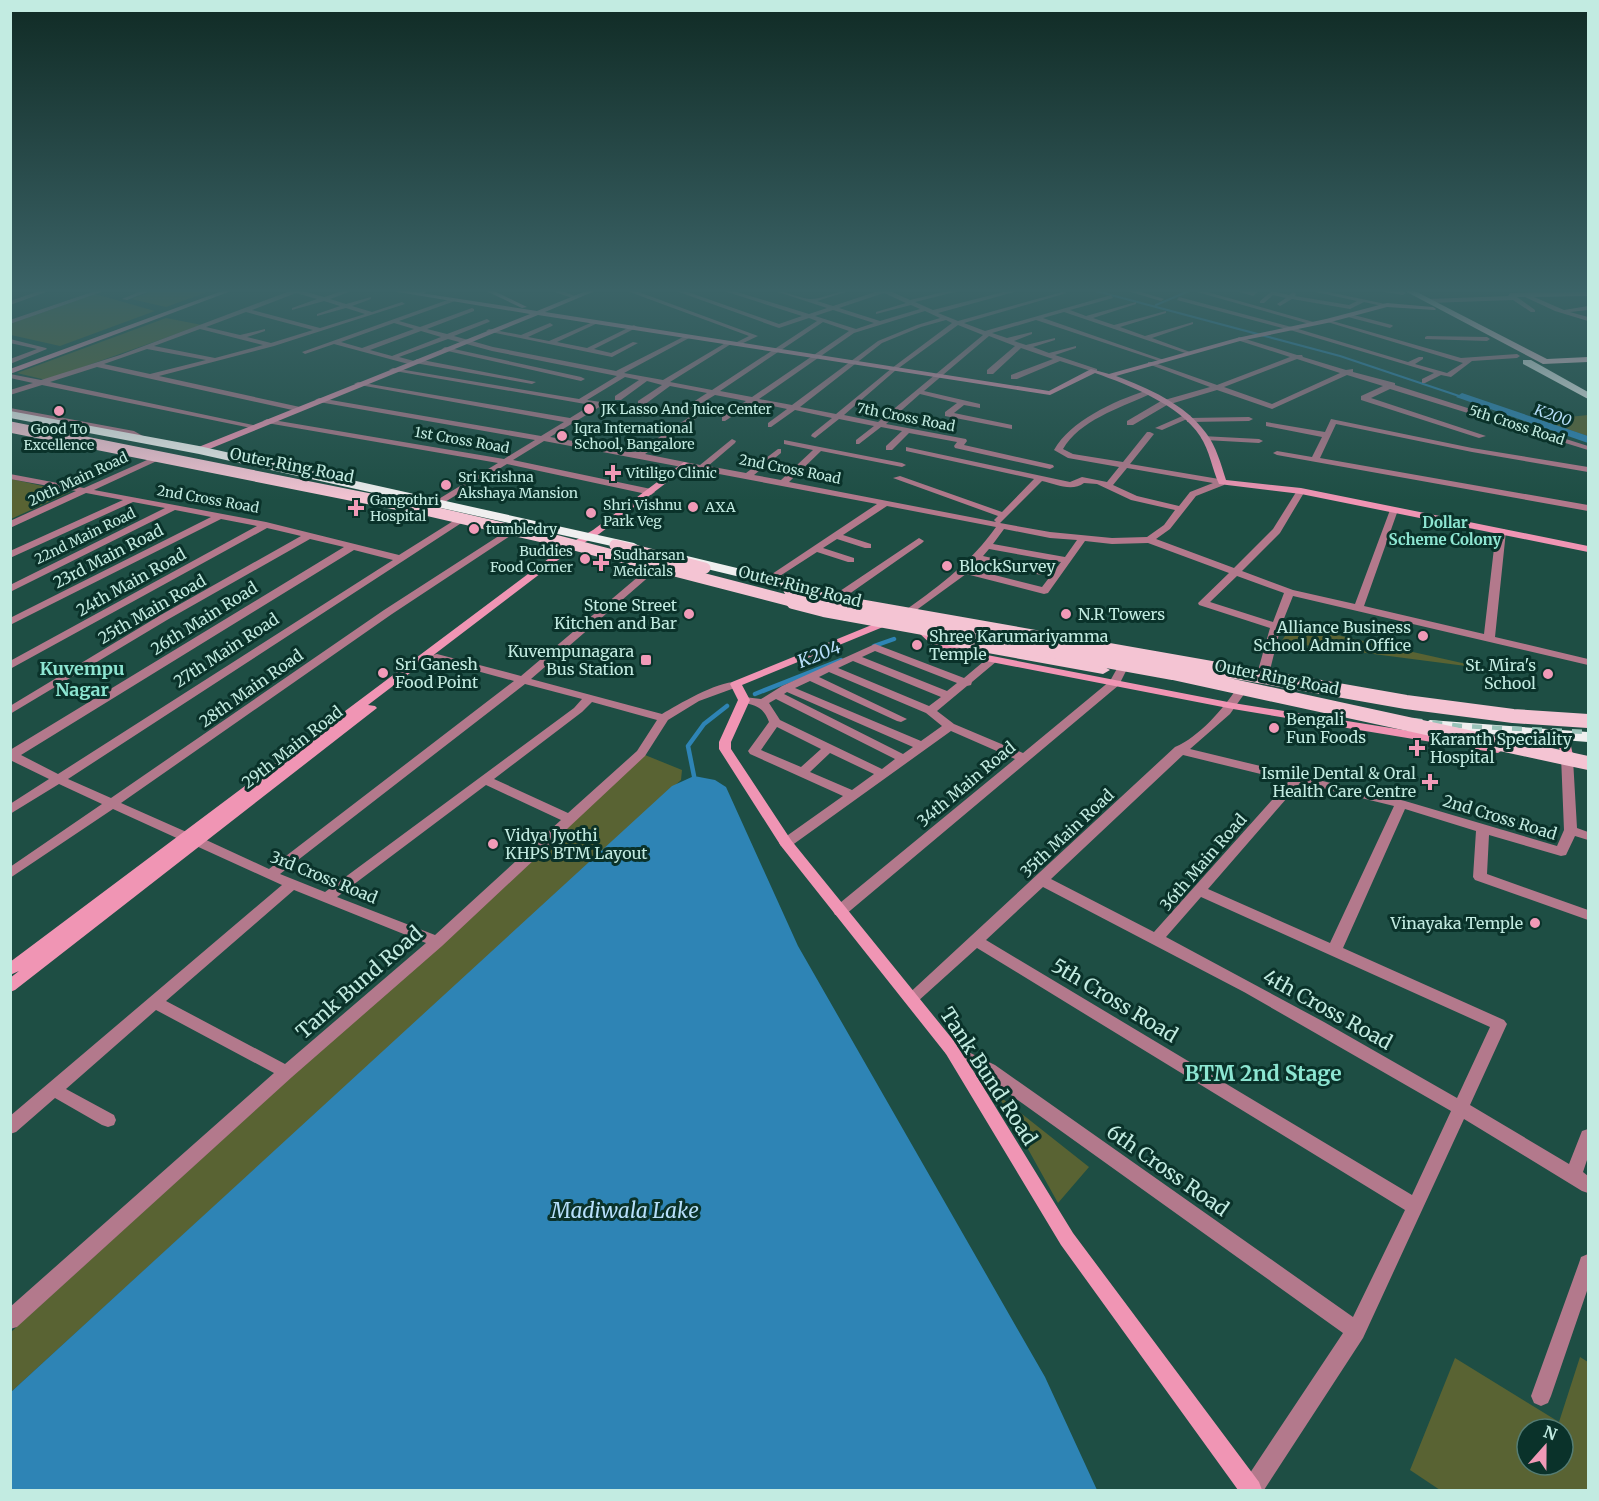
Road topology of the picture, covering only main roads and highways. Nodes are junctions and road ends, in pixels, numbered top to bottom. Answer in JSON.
{"nodes":[{"id":1,"x":1534,"y":361,"type":"edge"},
{"id":2,"x":1580,"y":361,"type":"edge"},
{"id":3,"x":1527,"y":362,"type":"edge"},
{"id":4,"x":1543,"y":366,"type":"junction"},
{"id":5,"x":1588,"y":368,"type":"edge"},
{"id":6,"x":1560,"y":369,"type":"junction"},
{"id":7,"x":1588,"y":385,"type":"edge"},
{"id":8,"x":1588,"y":396,"type":"edge"},
{"id":9,"x":10,"y":414,"type":"edge"},
{"id":10,"x":10,"y":428,"type":"edge"},
{"id":11,"x":585,"y":540,"type":"junction"},
{"id":12,"x":929,"y":633,"type":"junction"},
{"id":13,"x":1297,"y":699,"type":"junction"},
{"id":14,"x":1588,"y":716,"type":"edge"},
{"id":15,"x":1588,"y":721,"type":"edge"},
{"id":16,"x":1496,"y":730,"type":"junction"},
{"id":17,"x":1588,"y":737,"type":"edge"},
{"id":18,"x":1473,"y":746,"type":"road end"},
{"id":19,"x":1588,"y":764,"type":"edge"}],
"edges":[{"from":1,"to":4,"type":"main road"},
{"from":2,"to":4,"type":"main road"},
{"from":3,"to":4,"type":"highway"},
{"from":4,"to":6,"type":"highway"},
{"from":4,"to":8,"type":"highway"},
{"from":5,"to":6,"type":"main road"},
{"from":6,"to":7,"type":"highway"},
{"from":9,"to":11,"type":"highway","name":"Outer Ring Road"},
{"from":9,"to":15,"type":"main road","bridge":true},
{"from":10,"to":11,"type":"highway","name":"Outer Ring Road"},
{"from":10,"to":13,"type":"main road","bridge":true},
{"from":11,"to":12,"type":"highway","name":"Outer Ring Road"},
{"from":11,"to":14,"type":"highway","name":"Outer Ring Road"},
{"from":12,"to":13,"type":"main road","bridge":true},
{"from":12,"to":16,"type":"highway","name":"Outer Ring Road"},
{"from":13,"to":19,"type":"main road","bridge":true},
{"from":16,"to":17,"type":"highway","name":"Outer Ring Road"},
{"from":16,"to":18,"type":"highway"}]}
